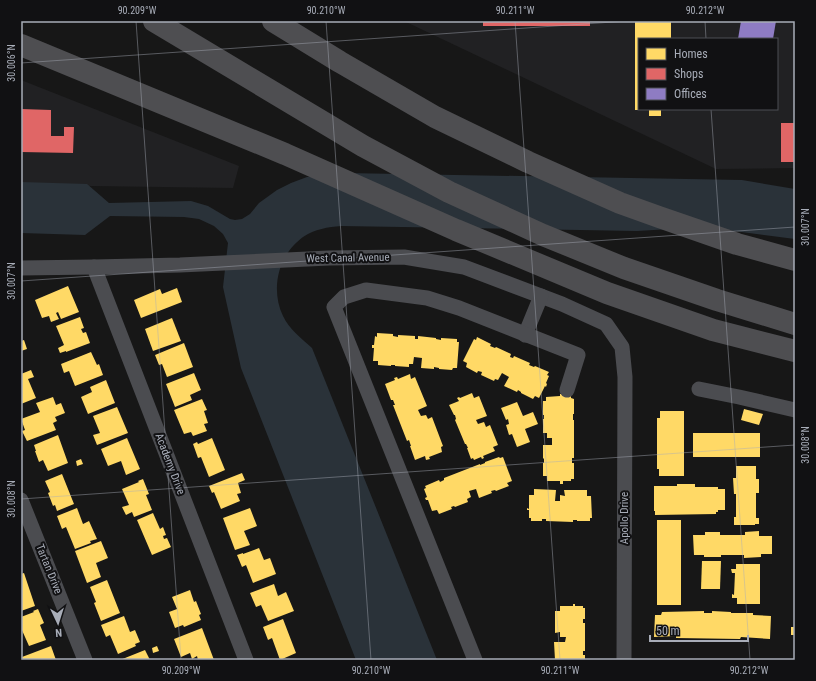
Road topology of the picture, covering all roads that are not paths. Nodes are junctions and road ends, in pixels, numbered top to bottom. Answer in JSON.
{"nodes":[{"id":1,"x":154,"y":21,"type":"edge"},
{"id":2,"x":273,"y":21,"type":"edge"},
{"id":3,"x":21,"y":45,"type":"edge"},
{"id":4,"x":795,"y":260,"type":"edge"},
{"id":5,"x":21,"y":268,"type":"edge"},
{"id":6,"x":94,"y":268,"type":"junction"},
{"id":7,"x":541,"y":296,"type":"junction"},
{"id":8,"x":795,"y":324,"type":"edge"},
{"id":9,"x":525,"y":335,"type":"junction"},
{"id":10,"x":795,"y":350,"type":"edge"},
{"id":11,"x":625,"y":377,"type":"joint"},
{"id":12,"x":699,"y":389,"type":"dead end"},
{"id":13,"x":567,"y":390,"type":"dead end"},
{"id":14,"x":795,"y":410,"type":"edge"},
{"id":15,"x":21,"y":500,"type":"edge"},
{"id":16,"x":85,"y":660,"type":"edge"},
{"id":17,"x":246,"y":660,"type":"edge"},
{"id":18,"x":475,"y":660,"type":"edge"},
{"id":19,"x":624,"y":660,"type":"edge"}],
"edges":[{"from":1,"to":8,"type":"highway"},
{"from":2,"to":4,"type":"highway"},
{"from":3,"to":10,"type":"highway"},
{"from":5,"to":6,"type":"street","name":"West Canal Avenue"},
{"from":6,"to":7,"type":"street","name":"West Canal Avenue"},
{"from":6,"to":17,"type":"street","name":"Academy Drive"},
{"from":7,"to":9,"type":"street"},
{"from":7,"to":11,"type":"street","name":"West Canal Avenue"},
{"from":9,"to":13,"type":"street"},
{"from":9,"to":18,"type":"street"},
{"from":11,"to":19,"type":"street","name":"Apollo Drive"},
{"from":12,"to":14,"type":"street"},
{"from":15,"to":16,"type":"street","name":"Tartan Drive"}]}
